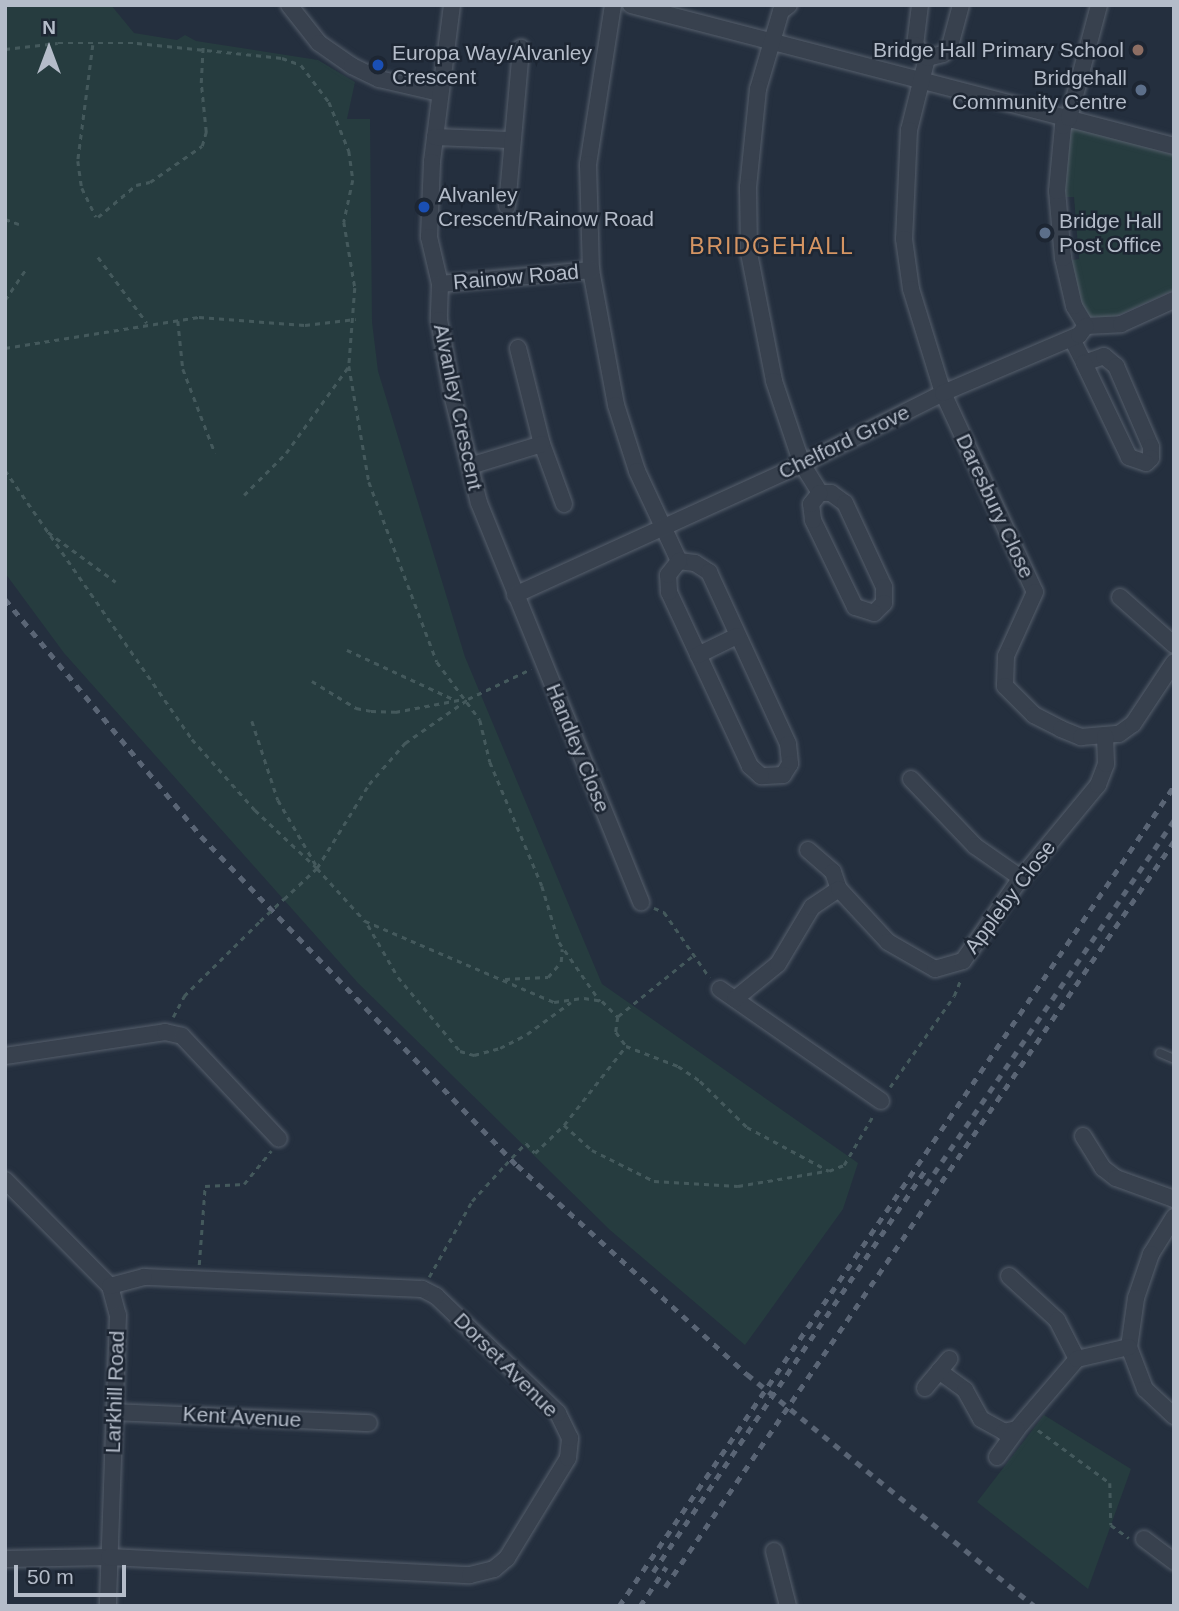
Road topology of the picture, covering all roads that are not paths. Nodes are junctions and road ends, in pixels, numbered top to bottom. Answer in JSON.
{"nodes":[{"id":1,"x":289,"y":5,"type":"edge"},
{"id":2,"x":452,"y":5,"type":"edge"},
{"id":3,"x":613,"y":5,"type":"edge"},
{"id":4,"x":920,"y":5,"type":"edge"},
{"id":5,"x":961,"y":5,"type":"edge"},
{"id":6,"x":1099,"y":5,"type":"edge"},
{"id":7,"x":636,"y":6,"type":"edge"},
{"id":8,"x":782,"y":7,"type":"edge"},
{"id":9,"x":771,"y":41,"type":"junction"},
{"id":10,"x":521,"y":48,"type":"dead end"},
{"id":11,"x":927,"y":58,"type":"junction"},
{"id":12,"x":918,"y":80,"type":"junction"},
{"id":13,"x":439,"y":93,"type":"junction"},
{"id":14,"x":1069,"y":118,"type":"junction"},
{"id":15,"x":435,"y":137,"type":"junction"},
{"id":16,"x":509,"y":140,"type":"junction"},
{"id":17,"x":1174,"y":146,"type":"edge"},
{"id":18,"x":506,"y":206,"type":"dead end"},
{"id":19,"x":591,"y":271,"type":"junction"},
{"id":20,"x":440,"y":284,"type":"junction"},
{"id":21,"x":1174,"y":300,"type":"edge"},
{"id":22,"x":1086,"y":326,"type":"junction"},
{"id":23,"x":1072,"y":339,"type":"junction"},
{"id":24,"x":518,"y":348,"type":"dead end"},
{"id":25,"x":1084,"y":363,"type":"junction"},
{"id":26,"x":943,"y":393,"type":"junction"},
{"id":27,"x":542,"y":444,"type":"junction"},
{"id":28,"x":802,"y":464,"type":"junction"},
{"id":29,"x":470,"y":466,"type":"junction"},
{"id":30,"x":820,"y":493,"type":"junction"},
{"id":31,"x":564,"y":504,"type":"dead end"},
{"id":32,"x":665,"y":526,"type":"junction"},
{"id":33,"x":679,"y":561,"type":"junction"},
{"id":34,"x":515,"y":595,"type":"junction"},
{"id":35,"x":1120,"y":597,"type":"dead end"},
{"id":36,"x":737,"y":636,"type":"junction"},
{"id":37,"x":1174,"y":645,"type":"edge"},
{"id":38,"x":698,"y":655,"type":"junction"},
{"id":39,"x":1174,"y":662,"type":"edge"},
{"id":40,"x":1105,"y":736,"type":"junction"},
{"id":41,"x":911,"y":779,"type":"dead end"},
{"id":42,"x":808,"y":850,"type":"dead end"},
{"id":43,"x":1021,"y":878,"type":"junction"},
{"id":44,"x":838,"y":889,"type":"junction"},
{"id":45,"x":641,"y":902,"type":"road end"},
{"id":46,"x":720,"y":989,"type":"road end"},
{"id":47,"x":735,"y":999,"type":"junction"},
{"id":48,"x":1160,"y":1053,"type":"dead end"},
{"id":49,"x":5,"y":1056,"type":"edge"},
{"id":50,"x":1174,"y":1059,"type":"edge"},
{"id":51,"x":881,"y":1101,"type":"road end"},
{"id":52,"x":1083,"y":1136,"type":"dead end"},
{"id":53,"x":279,"y":1139,"type":"road end"},
{"id":54,"x":5,"y":1180,"type":"edge"},
{"id":55,"x":1174,"y":1199,"type":"edge"},
{"id":56,"x":1174,"y":1217,"type":"edge"},
{"id":57,"x":1168,"y":1237,"type":"edge"},
{"id":58,"x":1009,"y":1276,"type":"dead end"},
{"id":59,"x":110,"y":1286,"type":"junction"},
{"id":60,"x":1129,"y":1347,"type":"junction"},
{"id":61,"x":1077,"y":1359,"type":"junction"},
{"id":62,"x":925,"y":1388,"type":"dead end"},
{"id":63,"x":114,"y":1412,"type":"junction"},
{"id":64,"x":1174,"y":1416,"type":"edge"},
{"id":65,"x":369,"y":1423,"type":"dead end"},
{"id":66,"x":1021,"y":1425,"type":"junction"},
{"id":67,"x":997,"y":1457,"type":"dead end"},
{"id":68,"x":1144,"y":1539,"type":"road end"},
{"id":69,"x":774,"y":1551,"type":"dead end"},
{"id":70,"x":109,"y":1557,"type":"junction"},
{"id":71,"x":1172,"y":1558,"type":"edge"},
{"id":72,"x":5,"y":1559,"type":"edge"},
{"id":73,"x":108,"y":1606,"type":"edge"},
{"id":74,"x":788,"y":1606,"type":"edge"}],
"edges":[{"from":1,"to":13,"type":"street"},
{"from":2,"to":13,"type":"street","name":"Alvanley Crescent"},
{"from":3,"to":19,"type":"street"},
{"from":4,"to":11,"type":"street"},
{"from":5,"to":11,"type":"street"},
{"from":6,"to":14,"type":"street"},
{"from":7,"to":9,"type":"street"},
{"from":8,"to":9,"type":"street"},
{"from":9,"to":12,"type":"street"},
{"from":9,"to":28,"type":"street"},
{"from":10,"to":16,"type":"street"},
{"from":11,"to":12,"type":"street","name":"Daresbury Close"},
{"from":12,"to":14,"type":"street"},
{"from":12,"to":26,"type":"street","name":"Daresbury Close"},
{"from":13,"to":15,"type":"street","name":"Alvanley Crescent"},
{"from":14,"to":17,"type":"street"},
{"from":14,"to":22,"type":"street"},
{"from":15,"to":16,"type":"street"},
{"from":15,"to":20,"type":"street","name":"Alvanley Crescent"},
{"from":16,"to":18,"type":"street"},
{"from":19,"to":20,"type":"street","name":"Rainow Road"},
{"from":19,"to":32,"type":"street"},
{"from":20,"to":29,"type":"street","name":"Alvanley Crescent"},
{"from":21,"to":22,"type":"street"},
{"from":22,"to":23,"type":"street","name":"Chelford Grove"},
{"from":23,"to":25,"type":"street"},
{"from":23,"to":26,"type":"street","name":"Chelford Grove"},
{"from":24,"to":27,"type":"street"},
{"from":25,"to":25,"type":"street"},
{"from":26,"to":28,"type":"street","name":"Chelford Grove"},
{"from":26,"to":40,"type":"street","name":"Daresbury Close"},
{"from":27,"to":29,"type":"street"},
{"from":27,"to":31,"type":"street"},
{"from":28,"to":30,"type":"street"},
{"from":28,"to":32,"type":"street","name":"Chelford Grove"},
{"from":29,"to":34,"type":"street","name":"Alvanley Crescent"},
{"from":30,"to":30,"type":"street"},
{"from":32,"to":33,"type":"street"},
{"from":32,"to":34,"type":"street","name":"Chelford Grove"},
{"from":33,"to":36,"type":"street"},
{"from":33,"to":38,"type":"street"},
{"from":34,"to":45,"type":"street","name":"Handley Close"},
{"from":35,"to":37,"type":"street"},
{"from":36,"to":38,"type":"street"},
{"from":36,"to":38,"type":"street"},
{"from":39,"to":40,"type":"street"},
{"from":40,"to":43,"type":"street","name":"Appleby Close"},
{"from":41,"to":43,"type":"street"},
{"from":42,"to":44,"type":"street","name":"Appleby Close"},
{"from":43,"to":44,"type":"street","name":"Appleby Close"},
{"from":44,"to":47,"type":"street"},
{"from":46,"to":47,"type":"street"},
{"from":47,"to":51,"type":"street"},
{"from":48,"to":50,"type":"lane"},
{"from":49,"to":53,"type":"street"},
{"from":52,"to":55,"type":"street"},
{"from":54,"to":59,"type":"street"},
{"from":56,"to":57,"type":"street"},
{"from":57,"to":60,"type":"street"},
{"from":58,"to":61,"type":"street"},
{"from":59,"to":63,"type":"street","name":"Larkhill Road"},
{"from":59,"to":70,"type":"street","name":"Dorset Avenue"},
{"from":60,"to":61,"type":"street"},
{"from":60,"to":64,"type":"street"},
{"from":61,"to":66,"type":"street"},
{"from":62,"to":66,"type":"street"},
{"from":63,"to":65,"type":"street","name":"Kent Avenue"},
{"from":63,"to":70,"type":"street","name":"Larkhill Road"},
{"from":66,"to":67,"type":"street"},
{"from":68,"to":71,"type":"street"},
{"from":69,"to":74,"type":"street"},
{"from":70,"to":72,"type":"street","name":"Dorset Avenue"},
{"from":70,"to":73,"type":"street","name":"Larkhill Road"}]}
